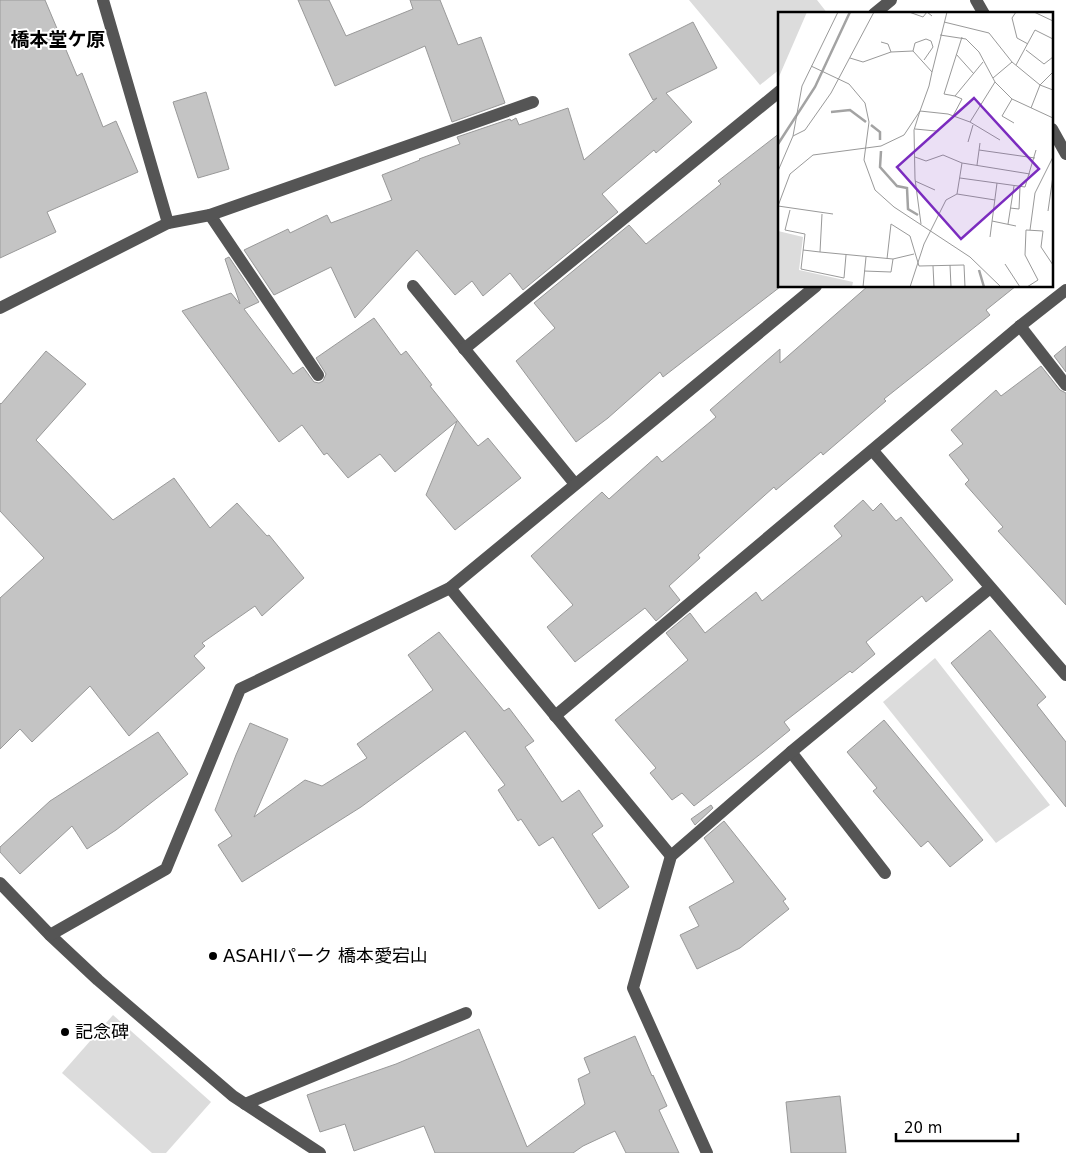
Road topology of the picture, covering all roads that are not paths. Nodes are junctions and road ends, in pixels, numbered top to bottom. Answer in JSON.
{"nodes":[{"id":1,"x":103,"y":0,"type":"edge"},
{"id":2,"x":891,"y":0,"type":"edge"},
{"id":3,"x":976,"y":0,"type":"edge"},
{"id":4,"x":876,"y":12,"type":"edge"},
{"id":5,"x":983,"y":12,"type":"edge"},
{"id":6,"x":778,"y":93,"type":"edge"},
{"id":7,"x":533,"y":102,"type":"dead end"},
{"id":8,"x":1054,"y":133,"type":"edge"},
{"id":9,"x":1066,"y":154,"type":"edge"},
{"id":10,"x":210,"y":215,"type":"junction"},
{"id":11,"x":168,"y":223,"type":"junction"},
{"id":12,"x":413,"y":286,"type":"dead end"},
{"id":13,"x":814,"y":288,"type":"edge"},
{"id":14,"x":1066,"y":290,"type":"edge"},
{"id":15,"x":0,"y":308,"type":"edge"},
{"id":16,"x":1020,"y":326,"type":"junction"},
{"id":17,"x":464,"y":348,"type":"junction"},
{"id":18,"x":318,"y":375,"type":"dead end"},
{"id":19,"x":1066,"y":385,"type":"edge"},
{"id":20,"x":873,"y":451,"type":"junction"},
{"id":21,"x":575,"y":484,"type":"junction"},
{"id":22,"x":450,"y":588,"type":"junction"},
{"id":23,"x":990,"y":588,"type":"junction"},
{"id":24,"x":1066,"y":675,"type":"edge"},
{"id":25,"x":555,"y":716,"type":"junction"},
{"id":26,"x":791,"y":752,"type":"junction"},
{"id":27,"x":671,"y":856,"type":"junction"},
{"id":28,"x":884,"y":873,"type":"dead end"},
{"id":29,"x":0,"y":884,"type":"edge"},
{"id":30,"x":50,"y":935,"type":"junction"},
{"id":31,"x":466,"y":1013,"type":"dead end"},
{"id":32,"x":245,"y":1104,"type":"junction"},
{"id":33,"x":320,"y":1153,"type":"edge"},
{"id":34,"x":707,"y":1153,"type":"edge"}],
"edges":[{"from":1,"to":11,"type":"street"},
{"from":2,"to":4,"type":"street"},
{"from":3,"to":5,"type":"street"},
{"from":6,"to":17,"type":"street"},
{"from":7,"to":10,"type":"street"},
{"from":8,"to":9,"type":"street"},
{"from":10,"to":11,"type":"street"},
{"from":10,"to":18,"type":"street"},
{"from":11,"to":15,"type":"street"},
{"from":12,"to":17,"type":"street"},
{"from":13,"to":21,"type":"street"},
{"from":14,"to":16,"type":"street"},
{"from":16,"to":19,"type":"street"},
{"from":16,"to":20,"type":"street"},
{"from":17,"to":21,"type":"street"},
{"from":20,"to":23,"type":"street"},
{"from":20,"to":25,"type":"street"},
{"from":21,"to":22,"type":"street"},
{"from":22,"to":25,"type":"street"},
{"from":22,"to":30,"type":"street"},
{"from":23,"to":24,"type":"street"},
{"from":23,"to":26,"type":"street"},
{"from":25,"to":27,"type":"street"},
{"from":26,"to":27,"type":"street"},
{"from":26,"to":28,"type":"street"},
{"from":27,"to":34,"type":"street"},
{"from":29,"to":30,"type":"street"},
{"from":30,"to":32,"type":"street"},
{"from":31,"to":32,"type":"street"},
{"from":32,"to":33,"type":"street"}]}
